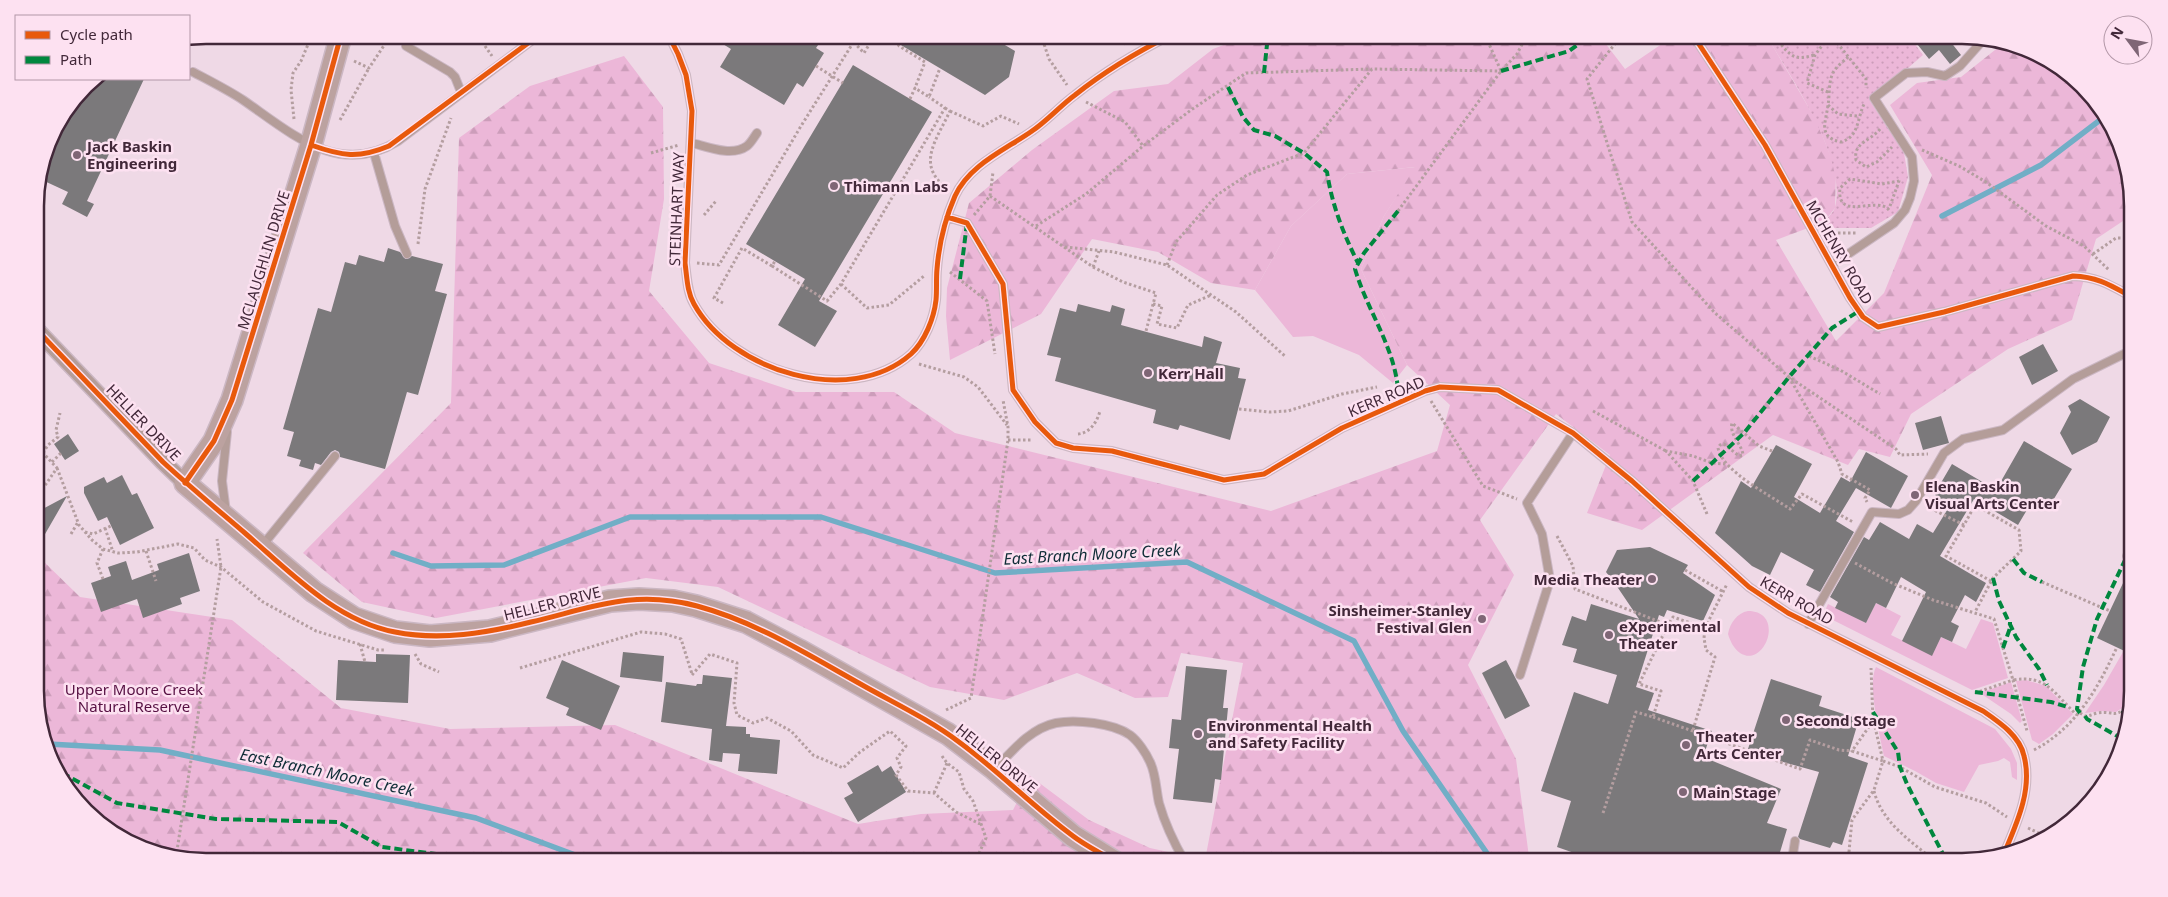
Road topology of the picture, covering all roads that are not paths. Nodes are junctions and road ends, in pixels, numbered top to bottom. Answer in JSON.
{"nodes":[{"id":1,"x":339,"y":44,"type":"edge"},
{"id":2,"x":527,"y":44,"type":"edge"},
{"id":3,"x":673,"y":44,"type":"edge"},
{"id":4,"x":1152,"y":44,"type":"edge"},
{"id":5,"x":1699,"y":44,"type":"edge"},
{"id":6,"x":1979,"y":45,"type":"edge"},
{"id":7,"x":406,"y":46,"type":"dead end"},
{"id":8,"x":193,"y":72,"type":"dead end"},
{"id":9,"x":461,"y":92,"type":"junction"},
{"id":10,"x":758,"y":133,"type":"dead end"},
{"id":11,"x":692,"y":143,"type":"junction"},
{"id":12,"x":311,"y":146,"type":"junction"},
{"id":13,"x":374,"y":153,"type":"junction"},
{"id":14,"x":947,"y":216,"type":"junction"},
{"id":15,"x":407,"y":254,"type":"dead end"},
{"id":16,"x":1832,"y":265,"type":"junction"},
{"id":17,"x":2124,"y":292,"type":"edge"},
{"id":18,"x":44,"y":337,"type":"edge"},
{"id":19,"x":2124,"y":354,"type":"edge"},
{"id":20,"x":232,"y":400,"type":"junction"},
{"id":21,"x":1573,"y":433,"type":"junction"},
{"id":22,"x":335,"y":456,"type":"dead end"},
{"id":23,"x":185,"y":483,"type":"junction"},
{"id":24,"x":226,"y":517,"type":"junction"},
{"id":25,"x":261,"y":548,"type":"junction"},
{"id":26,"x":1808,"y":624,"type":"junction"},
{"id":27,"x":1520,"y":675,"type":"dead end"},
{"id":28,"x":994,"y":769,"type":"junction"},
{"id":29,"x":1796,"y":841,"type":"dead end"},
{"id":30,"x":2007,"y":847,"type":"edge"},
{"id":31,"x":1100,"y":853,"type":"edge"},
{"id":32,"x":1180,"y":853,"type":"edge"},
{"id":33,"x":1792,"y":853,"type":"edge"}],
"edges":[{"from":1,"to":12,"type":"main road","name":"MCLAUGHLIN DRIVE"},
{"from":2,"to":9,"type":"lane"},
{"from":3,"to":11,"type":"lane","name":"STEINHART WAY"},
{"from":4,"to":14,"type":"lane","name":"STEINHART WAY"},
{"from":5,"to":16,"type":"lane","name":"MCHENRY ROAD"},
{"from":6,"to":16,"type":"lane"},
{"from":7,"to":9,"type":"lane"},
{"from":8,"to":12,"type":"lane"},
{"from":9,"to":13,"type":"lane"},
{"from":10,"to":11,"type":"lane"},
{"from":11,"to":14,"type":"lane","name":"STEINHART WAY"},
{"from":12,"to":13,"type":"lane"},
{"from":12,"to":20,"type":"main road","name":"MCLAUGHLIN DRIVE"},
{"from":13,"to":15,"type":"lane"},
{"from":14,"to":21,"type":"lane","name":"KERR ROAD"},
{"from":16,"to":17,"type":"lane","name":"MCHENRY ROAD"},
{"from":18,"to":23,"type":"street","name":"HELLER DRIVE"},
{"from":19,"to":26,"type":"lane"},
{"from":20,"to":23,"type":"main road","name":"MCLAUGHLIN DRIVE"},
{"from":20,"to":24,"type":"lane"},
{"from":21,"to":26,"type":"lane","name":"KERR ROAD"},
{"from":21,"to":27,"type":"lane"},
{"from":22,"to":25,"type":"lane"},
{"from":23,"to":24,"type":"main road","name":"HELLER DRIVE"},
{"from":24,"to":25,"type":"main road","name":"HELLER DRIVE"},
{"from":25,"to":28,"type":"main road","name":"HELLER DRIVE"},
{"from":26,"to":30,"type":"lane","name":"KERR ROAD"},
{"from":28,"to":31,"type":"main road","name":"HELLER DRIVE"},
{"from":28,"to":32,"type":"lane"},
{"from":29,"to":33,"type":"lane"}]}
